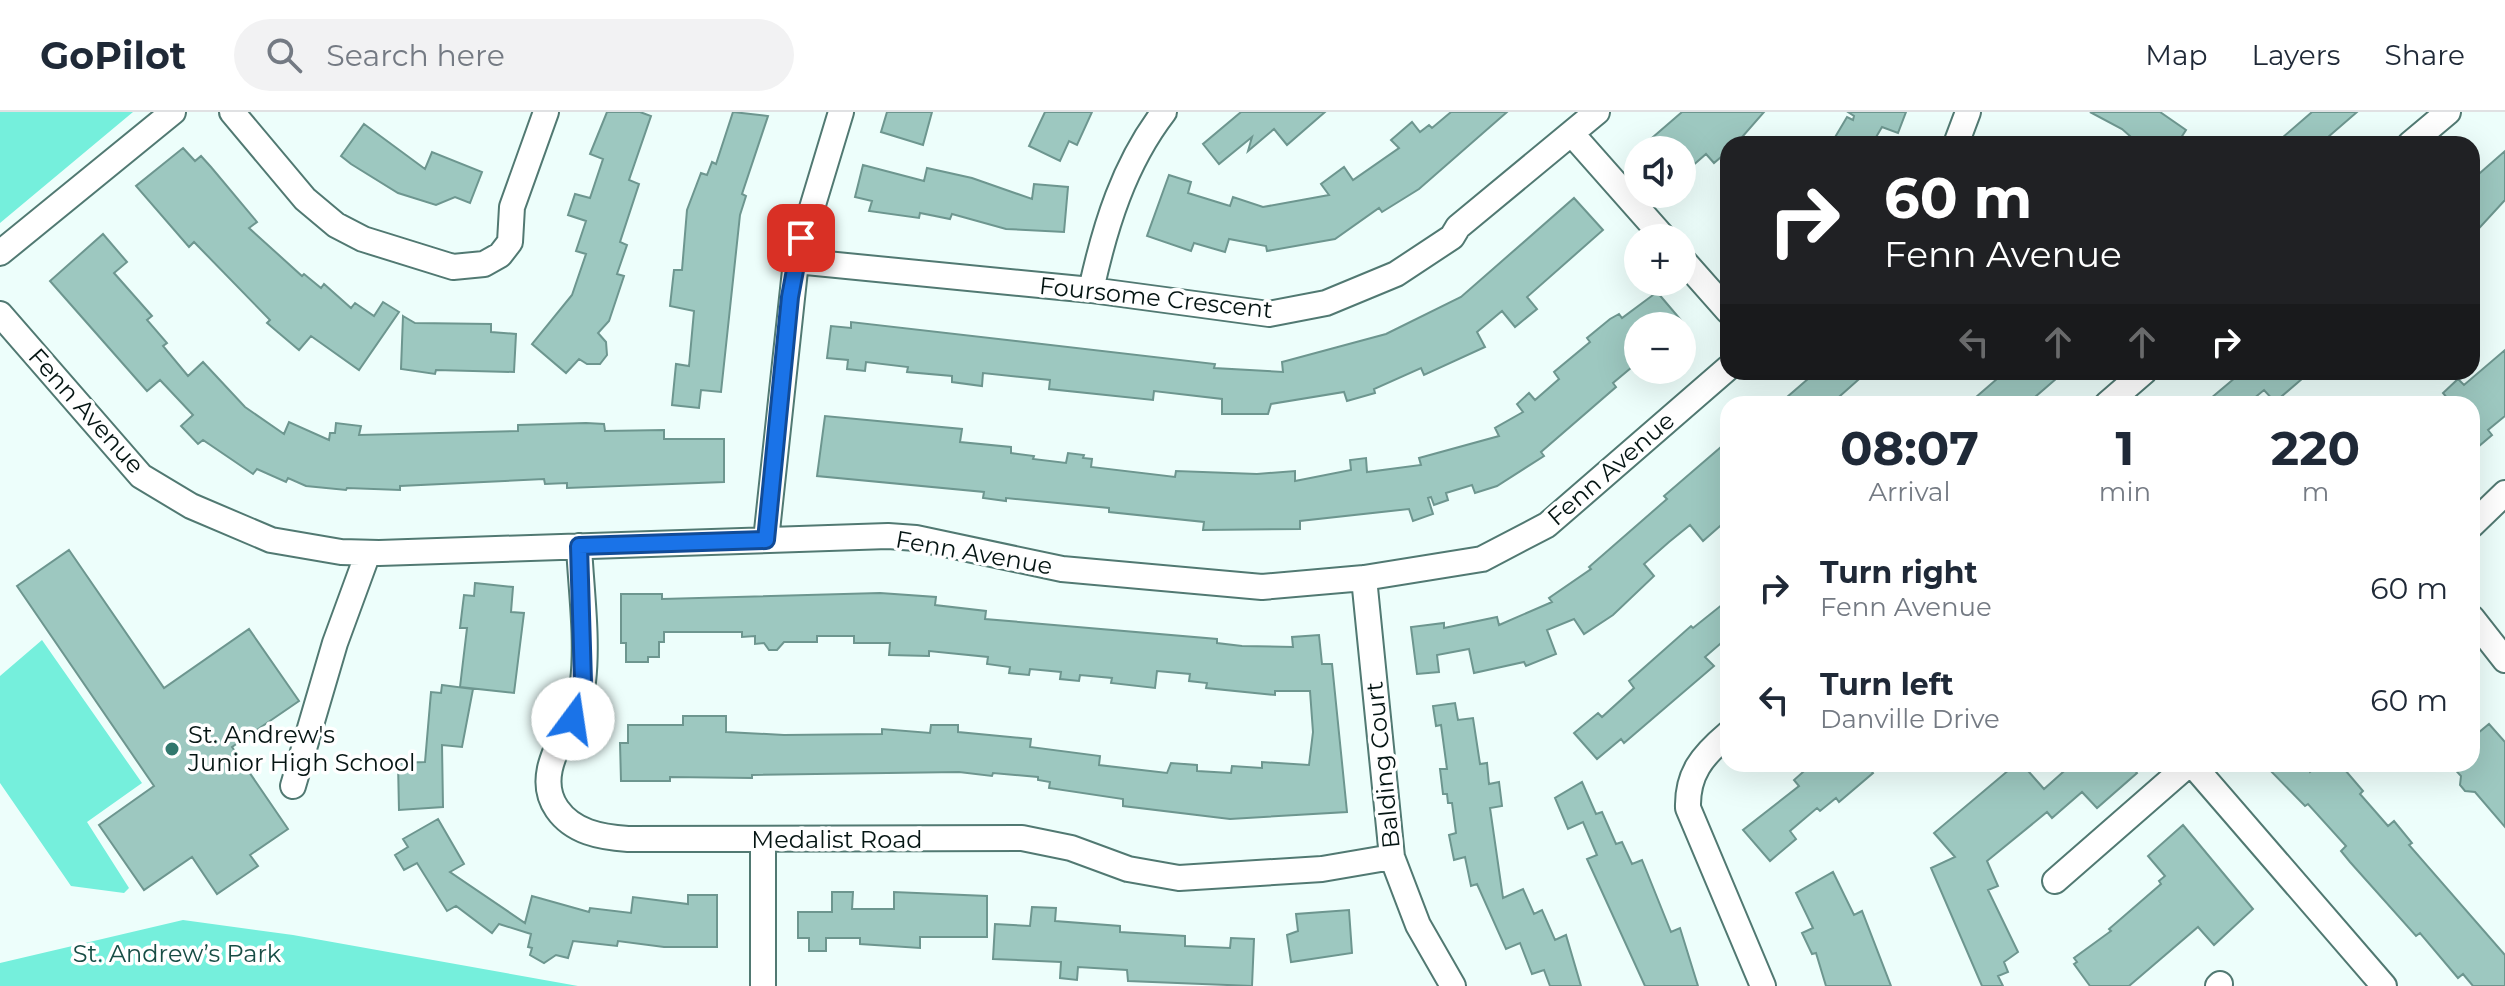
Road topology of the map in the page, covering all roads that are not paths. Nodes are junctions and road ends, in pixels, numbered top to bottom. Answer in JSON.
{"nodes":[{"id":1,"x":173,"y":112,"type":"edge"},
{"id":2,"x":232,"y":112,"type":"edge"},
{"id":3,"x":546,"y":112,"type":"edge"},
{"id":4,"x":841,"y":112,"type":"edge"},
{"id":5,"x":1164,"y":112,"type":"edge"},
{"id":6,"x":1597,"y":112,"type":"edge"},
{"id":7,"x":1968,"y":112,"type":"edge"},
{"id":8,"x":2448,"y":112,"type":"edge"},
{"id":9,"x":1572,"y":134,"type":"junction"},
{"id":10,"x":1965,"y":136,"type":"edge"},
{"id":11,"x":2420,"y":136,"type":"edge"},
{"id":12,"x":1652,"y":224,"type":"edge"},
{"id":13,"x":0,"y":253,"type":"edge"},
{"id":14,"x":796,"y":261,"type":"junction"},
{"id":15,"x":1696,"y":275,"type":"edge"},
{"id":16,"x":1091,"y":290,"type":"junction"},
{"id":17,"x":1720,"y":302,"type":"edge"},
{"id":18,"x":0,"y":314,"type":"edge"},
{"id":19,"x":1720,"y":375,"type":"edge"},
{"id":20,"x":2135,"y":380,"type":"edge"},
{"id":21,"x":2116,"y":396,"type":"edge"},
{"id":22,"x":2505,"y":493,"type":"edge"},
{"id":23,"x":2480,"y":517,"type":"edge"},
{"id":24,"x":766,"y":540,"type":"junction"},
{"id":25,"x":579,"y":546,"type":"junction"},
{"id":26,"x":368,"y":553,"type":"junction"},
{"id":27,"x":1364,"y":578,"type":"junction"},
{"id":28,"x":2480,"y":628,"type":"edge"},
{"id":29,"x":2505,"y":660,"type":"edge"},
{"id":30,"x":1720,"y":742,"type":"edge"},
{"id":31,"x":2182,"y":772,"type":"edge"},
{"id":32,"x":2198,"y":772,"type":"edge"},
{"id":33,"x":293,"y":786,"type":"dead end"},
{"id":34,"x":763,"y":841,"type":"junction"},
{"id":35,"x":1392,"y":857,"type":"junction"},
{"id":36,"x":2055,"y":881,"type":"dead end"},
{"id":37,"x":763,"y":986,"type":"edge"},
{"id":38,"x":1453,"y":986,"type":"edge"},
{"id":39,"x":1763,"y":986,"type":"edge"},
{"id":40,"x":2384,"y":986,"type":"edge"}],
"edges":[{"from":1,"to":13,"type":"street"},
{"from":2,"to":3,"type":"street"},
{"from":4,"to":14,"type":"street"},
{"from":5,"to":16,"type":"street"},
{"from":6,"to":9,"type":"street","name":"Foursome Crescent"},
{"from":7,"to":10,"type":"street"},
{"from":8,"to":11,"type":"street"},
{"from":9,"to":12,"type":"street"},
{"from":9,"to":16,"type":"street","name":"Foursome Crescent"},
{"from":14,"to":16,"type":"street","name":"Foursome Crescent"},
{"from":14,"to":24,"type":"street"},
{"from":15,"to":17,"type":"street"},
{"from":18,"to":26,"type":"street","name":"Fenn Avenue"},
{"from":19,"to":27,"type":"street","name":"Fenn Avenue"},
{"from":20,"to":21,"type":"street"},
{"from":22,"to":23,"type":"street"},
{"from":24,"to":25,"type":"street","name":"Fenn Avenue"},
{"from":24,"to":27,"type":"street","name":"Fenn Avenue"},
{"from":25,"to":26,"type":"street","name":"Fenn Avenue"},
{"from":25,"to":34,"type":"street","name":"Medalist Road"},
{"from":26,"to":33,"type":"street"},
{"from":27,"to":35,"type":"street","name":"Balding Court"},
{"from":28,"to":29,"type":"street"},
{"from":30,"to":39,"type":"street"},
{"from":31,"to":36,"type":"street"},
{"from":32,"to":40,"type":"street"},
{"from":34,"to":35,"type":"street","name":"Medalist Road"},
{"from":34,"to":37,"type":"street"},
{"from":35,"to":38,"type":"street","name":"Balding Court"}]}
